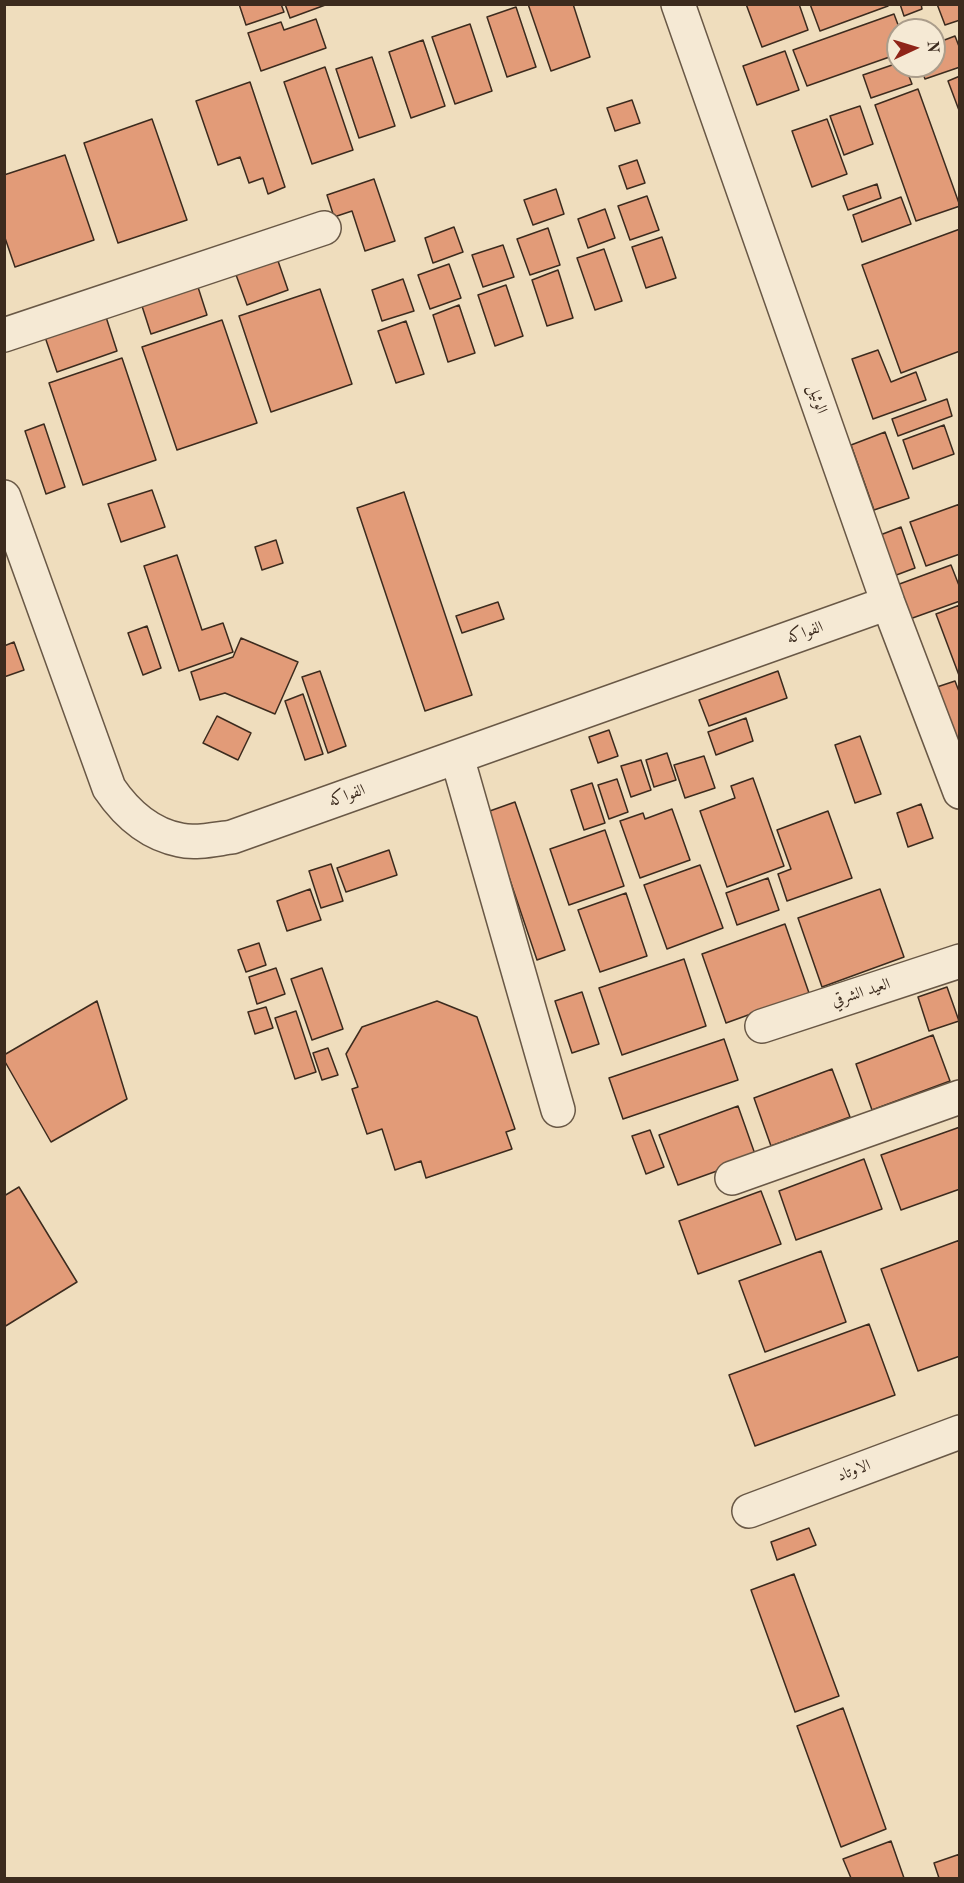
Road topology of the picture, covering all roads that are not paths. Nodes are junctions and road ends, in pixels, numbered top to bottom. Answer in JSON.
{"nodes":[{"id":1,"x":678,"y":4,"type":"edge"},
{"id":2,"x":324,"y":228,"type":"dead end"},
{"id":3,"x":4,"y":335,"type":"edge"},
{"id":4,"x":4,"y":497,"type":"edge"},
{"id":5,"x":888,"y":603,"type":"junction"},
{"id":6,"x":457,"y":757,"type":"junction"},
{"id":7,"x":960,"y":792,"type":"edge"},
{"id":8,"x":960,"y":961,"type":"edge"},
{"id":9,"x":762,"y":1026,"type":"dead end"},
{"id":10,"x":960,"y":1097,"type":"edge"},
{"id":11,"x":558,"y":1110,"type":"dead end"},
{"id":12,"x":732,"y":1178,"type":"dead end"},
{"id":13,"x":960,"y":1432,"type":"edge"},
{"id":14,"x":749,"y":1511,"type":"dead end"}],
"edges":[{"from":1,"to":5,"type":"street","name":"الوثيل"},
{"from":2,"to":3,"type":"street"},
{"from":4,"to":6,"type":"street","name":"الفواكه"},
{"from":5,"to":6,"type":"street","name":"الفواكه"},
{"from":5,"to":7,"type":"street","name":"الوثيل"},
{"from":6,"to":11,"type":"street"},
{"from":8,"to":9,"type":"street","name":"العيد الشرقي"},
{"from":10,"to":12,"type":"street"},
{"from":13,"to":14,"type":"street","name":"الاوتاد"}]}
